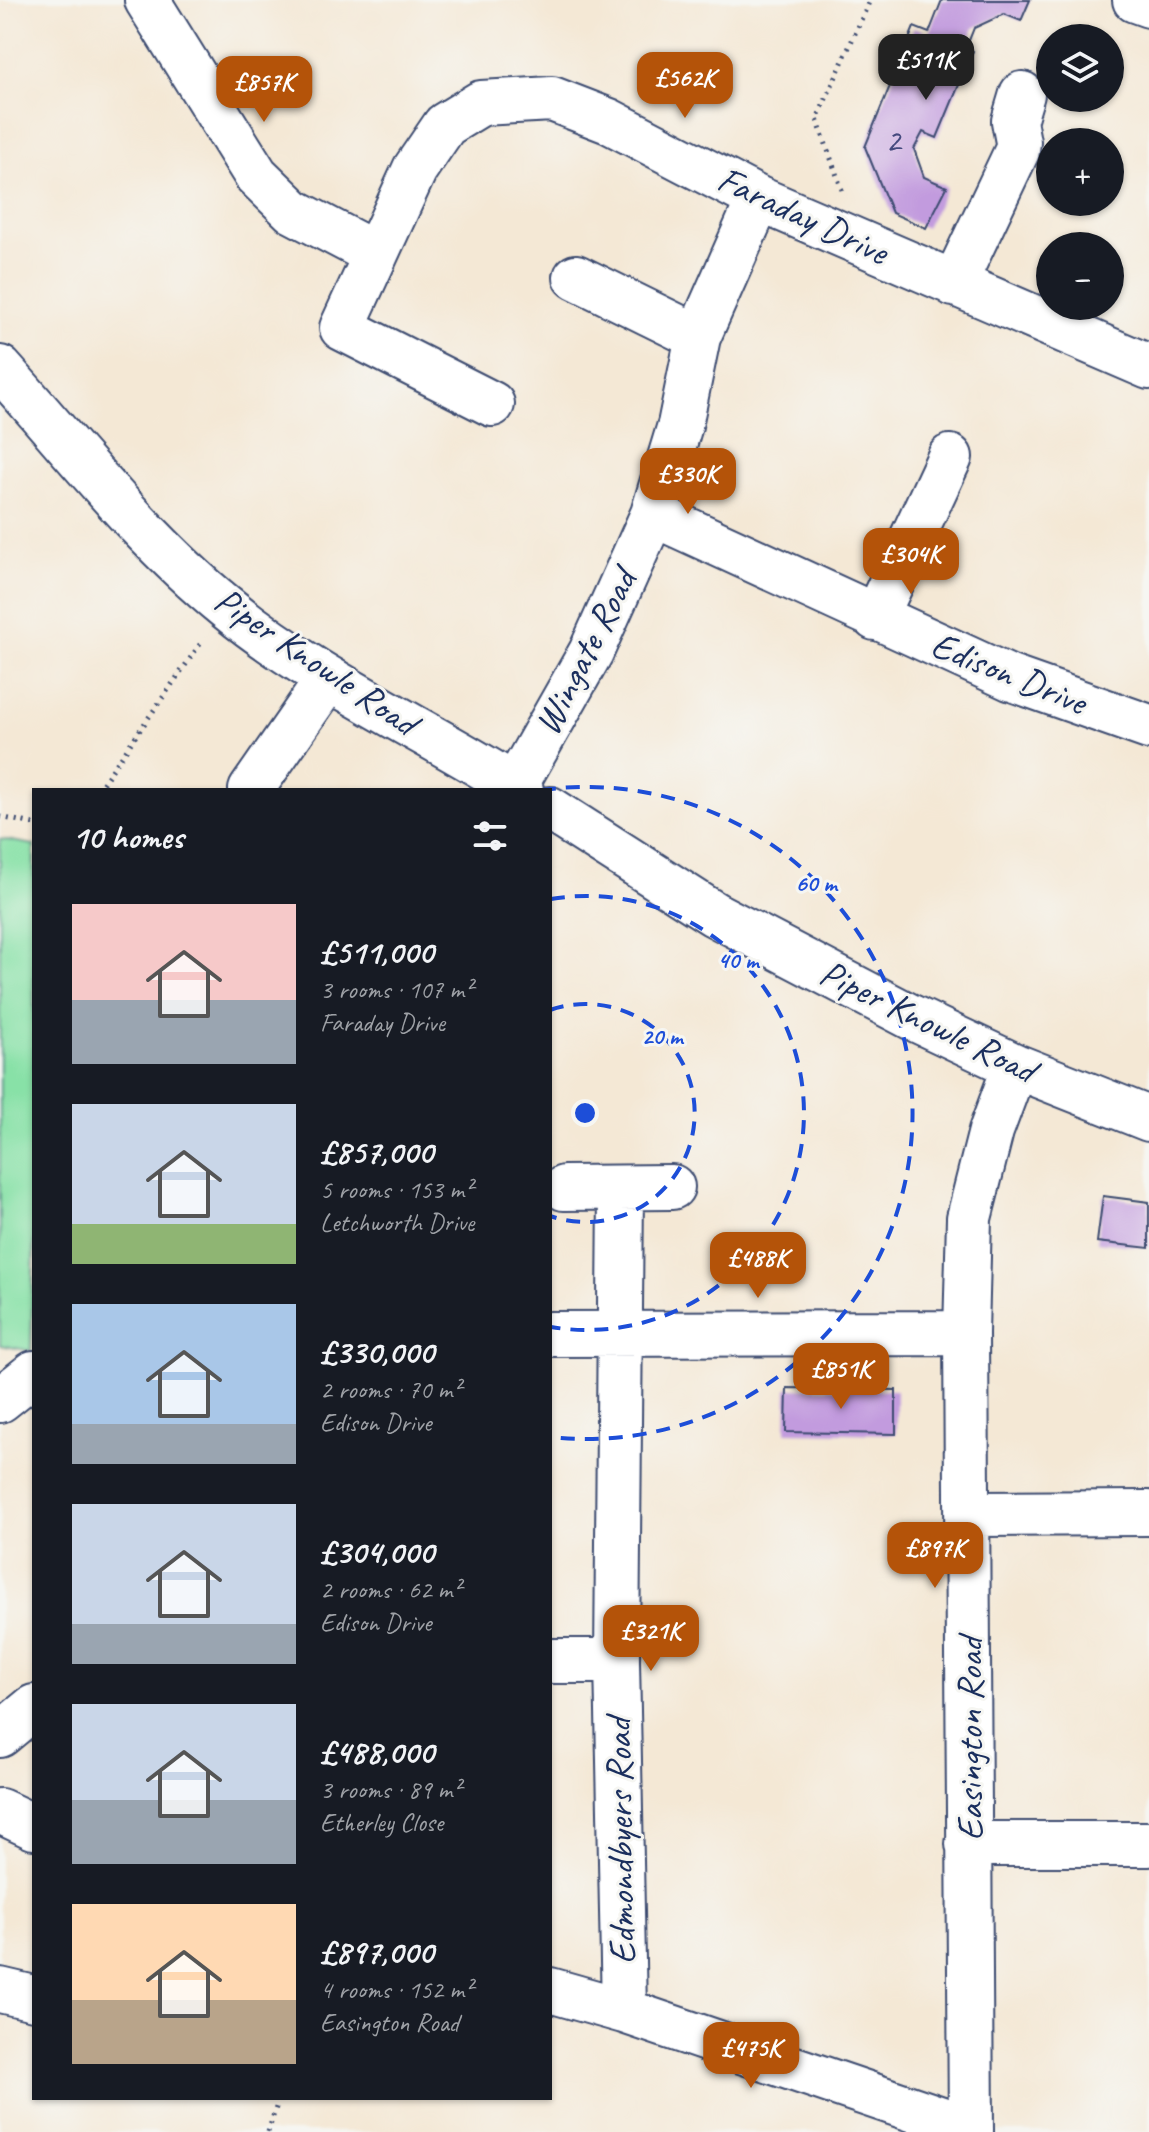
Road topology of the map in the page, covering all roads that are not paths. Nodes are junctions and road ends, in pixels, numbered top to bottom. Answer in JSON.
{"nodes":[{"id":1,"x":147,"y":0,"type":"edge"},
{"id":2,"x":1135,"y":0,"type":"edge"},
{"id":3,"x":1149,"y":5,"type":"edge"},
{"id":4,"x":1022,"y":94,"type":"dead end"},
{"id":5,"x":759,"y":199,"type":"junction"},
{"id":6,"x":375,"y":254,"type":"junction"},
{"id":7,"x":576,"y":277,"type":"dead end"},
{"id":8,"x":954,"y":284,"type":"junction"},
{"id":9,"x":698,"y":337,"type":"junction"},
{"id":10,"x":1149,"y":367,"type":"edge"},
{"id":11,"x":0,"y":368,"type":"edge"},
{"id":12,"x":492,"y":404,"type":"dead end"},
{"id":13,"x":950,"y":457,"type":"dead end"},
{"id":14,"x":653,"y":514,"type":"junction"},
{"id":15,"x":875,"y":618,"type":"junction"},
{"id":16,"x":328,"y":679,"type":"junction"},
{"id":17,"x":1149,"y":727,"type":"edge"},
{"id":18,"x":252,"y":788,"type":"edge"},
{"id":19,"x":516,"y":788,"type":"edge"},
{"id":20,"x":531,"y":788,"type":"edge"},
{"id":21,"x":552,"y":810,"type":"edge"},
{"id":22,"x":1015,"y":1066,"type":"junction"},
{"id":23,"x":1149,"y":1119,"type":"edge"},
{"id":24,"x":672,"y":1187,"type":"dead end"},
{"id":25,"x":564,"y":1188,"type":"dead end"},
{"id":26,"x":621,"y":1189,"type":"junction"},
{"id":27,"x":966,"y":1333,"type":"junction"},
{"id":28,"x":552,"y":1334,"type":"edge"},
{"id":29,"x":621,"y":1334,"type":"junction"},
{"id":30,"x":32,"y":1375,"type":"edge"},
{"id":31,"x":0,"y":1400,"type":"edge"},
{"id":32,"x":1149,"y":1513,"type":"edge"},
{"id":33,"x":969,"y":1514,"type":"junction"},
{"id":34,"x":552,"y":1661,"type":"edge"},
{"id":35,"x":617,"y":1661,"type":"junction"},
{"id":36,"x":32,"y":1709,"type":"edge"},
{"id":37,"x":0,"y":1735,"type":"edge"},
{"id":38,"x":0,"y":1811,"type":"edge"},
{"id":39,"x":32,"y":1826,"type":"edge"},
{"id":40,"x":968,"y":1844,"type":"junction"},
{"id":41,"x":1149,"y":1844,"type":"edge"},
{"id":42,"x":0,"y":1990,"type":"edge"},
{"id":43,"x":552,"y":1991,"type":"edge"},
{"id":44,"x":32,"y":1998,"type":"edge"},
{"id":45,"x":624,"y":2011,"type":"junction"},
{"id":46,"x":971,"y":2130,"type":"edge"}],
"edges":[{"from":1,"to":6,"type":"street"},
{"from":2,"to":3,"type":"street"},
{"from":4,"to":8,"type":"street"},
{"from":5,"to":6,"type":"street","name":"Faraday Drive"},
{"from":5,"to":8,"type":"street","name":"Faraday Drive"},
{"from":5,"to":9,"type":"street","name":"Wingate Road"},
{"from":6,"to":12,"type":"street","name":"Faraday Drive"},
{"from":7,"to":9,"type":"street"},
{"from":8,"to":10,"type":"street","name":"Faraday Drive"},
{"from":9,"to":14,"type":"street","name":"Wingate Road"},
{"from":11,"to":16,"type":"street","name":"Piper Knowle Road"},
{"from":13,"to":15,"type":"street"},
{"from":14,"to":15,"type":"street","name":"Edison Drive"},
{"from":14,"to":20,"type":"street","name":"Wingate Road"},
{"from":15,"to":17,"type":"street","name":"Edison Drive"},
{"from":16,"to":18,"type":"street"},
{"from":16,"to":19,"type":"street","name":"Piper Knowle Road"},
{"from":21,"to":22,"type":"street","name":"Piper Knowle Road"},
{"from":22,"to":23,"type":"street","name":"Piper Knowle Road"},
{"from":22,"to":27,"type":"street","name":"Easington Road"},
{"from":24,"to":26,"type":"street"},
{"from":25,"to":26,"type":"street"},
{"from":26,"to":29,"type":"street","name":"Edmondbyers Road"},
{"from":27,"to":29,"type":"street"},
{"from":27,"to":33,"type":"street","name":"Easington Road"},
{"from":28,"to":29,"type":"street"},
{"from":29,"to":35,"type":"street","name":"Edmondbyers Road"},
{"from":30,"to":31,"type":"street"},
{"from":32,"to":33,"type":"street"},
{"from":33,"to":40,"type":"street","name":"Easington Road"},
{"from":34,"to":35,"type":"street"},
{"from":35,"to":45,"type":"street","name":"Edmondbyers Road"},
{"from":36,"to":37,"type":"street"},
{"from":38,"to":39,"type":"street"},
{"from":40,"to":41,"type":"street"},
{"from":40,"to":46,"type":"street","name":"Easington Road"},
{"from":42,"to":44,"type":"street"},
{"from":43,"to":45,"type":"street"},
{"from":45,"to":46,"type":"street"}]}
